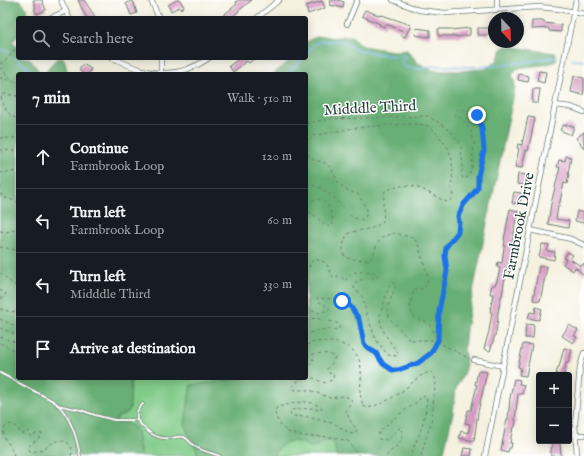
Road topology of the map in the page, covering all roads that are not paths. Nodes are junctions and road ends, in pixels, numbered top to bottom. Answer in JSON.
{"nodes":[{"id":1,"x":61,"y":0,"type":"edge"},
{"id":2,"x":151,"y":0,"type":"edge"},
{"id":3,"x":279,"y":0,"type":"edge"},
{"id":4,"x":357,"y":0,"type":"edge"},
{"id":5,"x":393,"y":0,"type":"edge"},
{"id":6,"x":497,"y":0,"type":"edge"},
{"id":7,"x":576,"y":0,"type":"edge"},
{"id":8,"x":496,"y":10,"type":"junction"},
{"id":9,"x":66,"y":11,"type":"junction"},
{"id":10,"x":574,"y":12,"type":"junction"},
{"id":11,"x":584,"y":14,"type":"edge"},
{"id":12,"x":55,"y":16,"type":"edge"},
{"id":13,"x":68,"y":16,"type":"edge"},
{"id":14,"x":158,"y":16,"type":"edge"},
{"id":15,"x":259,"y":16,"type":"edge"},
{"id":16,"x":347,"y":24,"type":"dead end"},
{"id":17,"x":118,"y":60,"type":"edge"},
{"id":18,"x":161,"y":60,"type":"edge"},
{"id":19,"x":206,"y":60,"type":"edge"},
{"id":20,"x":150,"y":72,"type":"edge"},
{"id":21,"x":160,"y":72,"type":"edge"},
{"id":22,"x":177,"y":72,"type":"edge"},
{"id":23,"x":555,"y":105,"type":"junction"},
{"id":24,"x":584,"y":112,"type":"edge"},
{"id":25,"x":530,"y":230,"type":"junction"},
{"id":26,"x":584,"y":244,"type":"edge"},
{"id":27,"x":584,"y":353,"type":"edge"},
{"id":28,"x":474,"y":360,"type":"road end"},
{"id":29,"x":503,"y":366,"type":"junction"},
{"id":30,"x":0,"y":373,"type":"edge"},
{"id":31,"x":143,"y":404,"type":"dead end"},
{"id":32,"x":57,"y":405,"type":"junction"},
{"id":33,"x":137,"y":420,"type":"junction"},
{"id":34,"x":575,"y":435,"type":"junction"},
{"id":35,"x":584,"y":435,"type":"edge"},
{"id":36,"x":80,"y":456,"type":"edge"},
{"id":37,"x":220,"y":456,"type":"edge"},
{"id":38,"x":485,"y":456,"type":"edge"},
{"id":39,"x":577,"y":456,"type":"edge"}],
"edges":[{"from":1,"to":9,"type":"street"},
{"from":2,"to":14,"type":"street"},
{"from":3,"to":15,"type":"street"},
{"from":4,"to":16,"type":"street"},
{"from":5,"to":8,"type":"street"},
{"from":6,"to":8,"type":"street"},
{"from":7,"to":10,"type":"street","name":"Farmbrook Drive"},
{"from":8,"to":10,"type":"street"},
{"from":9,"to":12,"type":"street"},
{"from":9,"to":13,"type":"street"},
{"from":10,"to":11,"type":"street"},
{"from":10,"to":23,"type":"street","name":"Farmbrook Drive"},
{"from":17,"to":20,"type":"street"},
{"from":18,"to":21,"type":"street"},
{"from":19,"to":22,"type":"street"},
{"from":23,"to":24,"type":"street"},
{"from":23,"to":25,"type":"street","name":"Farmbrook Drive"},
{"from":25,"to":26,"type":"street"},
{"from":25,"to":29,"type":"street","name":"Farmbrook Drive"},
{"from":27,"to":34,"type":"street"},
{"from":28,"to":29,"type":"street"},
{"from":29,"to":38,"type":"street","name":"Farmbrook Drive"},
{"from":30,"to":32,"type":"lane"},
{"from":31,"to":33,"type":"lane"},
{"from":32,"to":33,"type":"lane"},
{"from":32,"to":36,"type":"lane"},
{"from":33,"to":37,"type":"lane"},
{"from":34,"to":35,"type":"street"},
{"from":34,"to":39,"type":"street"}]}
